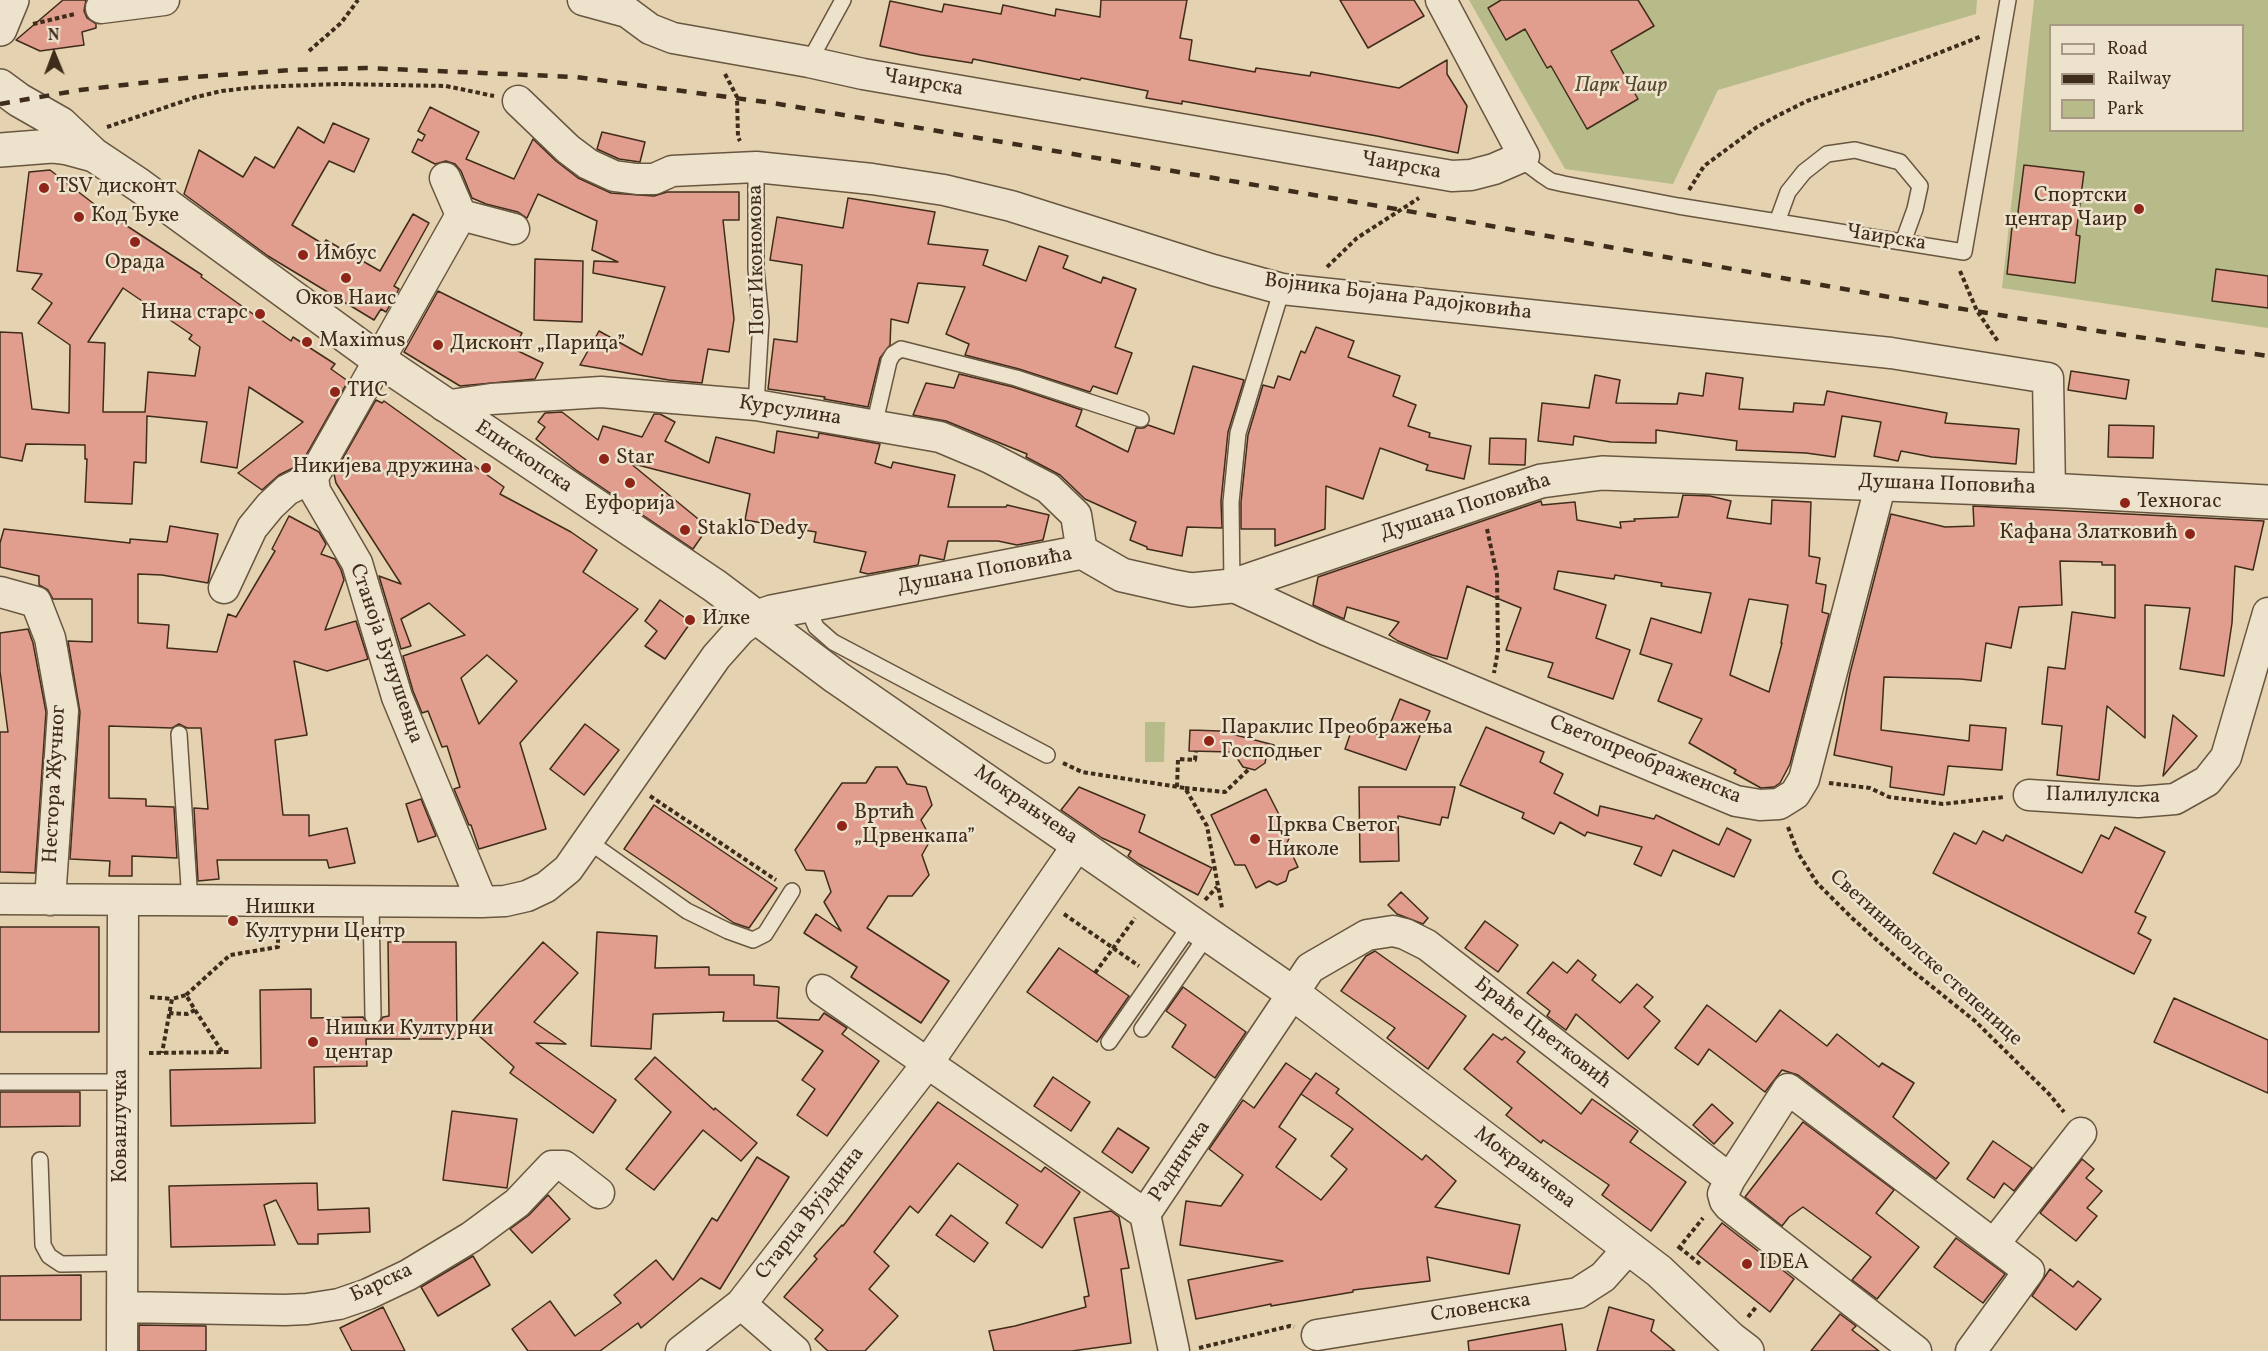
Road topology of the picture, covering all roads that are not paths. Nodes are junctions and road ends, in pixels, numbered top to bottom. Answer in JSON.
{"nodes":[{"id":1,"x":164,"y":0,"type":"edge"},
{"id":2,"x":583,"y":0,"type":"edge"},
{"id":3,"x":843,"y":0,"type":"edge"},
{"id":4,"x":1441,"y":0,"type":"edge"},
{"id":5,"x":2008,"y":0,"type":"edge"},
{"id":6,"x":631,"y":6,"type":"edge"},
{"id":7,"x":101,"y":8,"type":"road end"},
{"id":8,"x":808,"y":62,"type":"junction"},
{"id":9,"x":0,"y":86,"type":"edge"},
{"id":10,"x":518,"y":101,"type":"road end"},
{"id":11,"x":88,"y":149,"type":"junction"},
{"id":12,"x":0,"y":150,"type":"edge"},
{"id":13,"x":1524,"y":156,"type":"junction"},
{"id":14,"x":756,"y":167,"type":"junction"},
{"id":15,"x":445,"y":178,"type":"dead end"},
{"id":16,"x":461,"y":215,"type":"junction"},
{"id":17,"x":1777,"y":222,"type":"junction"},
{"id":18,"x":514,"y":229,"type":"dead end"},
{"id":19,"x":1903,"y":242,"type":"junction"},
{"id":20,"x":1282,"y":289,"type":"junction"},
{"id":21,"x":379,"y":360,"type":"junction"},
{"id":22,"x":756,"y":405,"type":"junction"},
{"id":23,"x":444,"y":406,"type":"junction"},
{"id":24,"x":1141,"y":419,"type":"dead end"},
{"id":25,"x":874,"y":426,"type":"junction"},
{"id":26,"x":313,"y":477,"type":"junction"},
{"id":27,"x":1881,"y":483,"type":"junction"},
{"id":28,"x":2050,"y":491,"type":"junction"},
{"id":29,"x":2268,"y":502,"type":"edge"},
{"id":30,"x":1082,"y":552,"type":"junction"},
{"id":31,"x":1232,"y":586,"type":"junction"},
{"id":32,"x":224,"y":588,"type":"dead end"},
{"id":33,"x":0,"y":592,"type":"edge"},
{"id":34,"x":807,"y":606,"type":"junction"},
{"id":35,"x":2268,"y":613,"type":"edge"},
{"id":36,"x":758,"y":617,"type":"junction"},
{"id":37,"x":179,"y":734,"type":"dead end"},
{"id":38,"x":1047,"y":755,"type":"road end"},
{"id":39,"x":2029,"y":795,"type":"road end"},
{"id":40,"x":588,"y":841,"type":"junction"},
{"id":41,"x":1079,"y":843,"type":"junction"},
{"id":42,"x":792,"y":891,"type":"dead end"},
{"id":43,"x":0,"y":899,"type":"edge"},
{"id":44,"x":50,"y":900,"type":"junction"},
{"id":45,"x":123,"y":901,"type":"junction"},
{"id":46,"x":190,"y":902,"type":"junction"},
{"id":47,"x":371,"y":902,"type":"junction"},
{"id":48,"x":482,"y":902,"type":"junction"},
{"id":49,"x":1208,"y":921,"type":"junction"},
{"id":50,"x":822,"y":990,"type":"dead end"},
{"id":51,"x":1294,"y":994,"type":"junction"},
{"id":52,"x":373,"y":1016,"type":"dead end"},
{"id":53,"x":1142,"y":1029,"type":"dead end"},
{"id":54,"x":1109,"y":1042,"type":"dead end"},
{"id":55,"x":927,"y":1064,"type":"junction"},
{"id":56,"x":122,"y":1068,"type":"junction"},
{"id":57,"x":0,"y":1082,"type":"edge"},
{"id":58,"x":2081,"y":1133,"type":"dead end"},
{"id":59,"x":40,"y":1160,"type":"dead end"},
{"id":60,"x":1727,"y":1186,"type":"junction"},
{"id":61,"x":599,"y":1193,"type":"dead end"},
{"id":62,"x":1145,"y":1214,"type":"junction"},
{"id":63,"x":1994,"y":1244,"type":"junction"},
{"id":64,"x":1628,"y":1249,"type":"junction"},
{"id":65,"x":122,"y":1263,"type":"junction"},
{"id":66,"x":741,"y":1304,"type":"junction"},
{"id":67,"x":122,"y":1307,"type":"junction"},
{"id":68,"x":1317,"y":1335,"type":"road end"},
{"id":69,"x":1186,"y":1350,"type":"edge"},
{"id":70,"x":122,"y":1351,"type":"edge"},
{"id":71,"x":681,"y":1351,"type":"edge"},
{"id":72,"x":795,"y":1351,"type":"edge"},
{"id":73,"x":1747,"y":1351,"type":"edge"},
{"id":74,"x":1916,"y":1351,"type":"edge"},
{"id":75,"x":1971,"y":1351,"type":"edge"}],
"edges":[{"from":1,"to":7,"type":"street"},
{"from":2,"to":6,"type":"street","name":"Чаирска"},
{"from":3,"to":8,"type":"lane"},
{"from":4,"to":13,"type":"street"},
{"from":5,"to":19,"type":"lane","name":"Чаирска"},
{"from":6,"to":8,"type":"street","name":"Чаирска"},
{"from":8,"to":13,"type":"street","name":"Чаирска"},
{"from":9,"to":11,"type":"street"},
{"from":10,"to":14,"type":"street","name":"Поп Икономова"},
{"from":11,"to":12,"type":"street"},
{"from":11,"to":21,"type":"street","name":"Епископска"},
{"from":13,"to":17,"type":"lane","name":"Чаирска"},
{"from":14,"to":20,"type":"street","name":"Војника Бојана Радојковића"},
{"from":14,"to":22,"type":"lane","name":"Поп Икономова"},
{"from":15,"to":16,"type":"street"},
{"from":16,"to":18,"type":"street"},
{"from":16,"to":21,"type":"street"},
{"from":17,"to":19,"type":"lane","name":"Чаирска"},
{"from":17,"to":19,"type":"lane"},
{"from":20,"to":28,"type":"street","name":"Војника Бојана Радојковића"},
{"from":20,"to":31,"type":"lane"},
{"from":21,"to":23,"type":"street","name":"Епископска"},
{"from":21,"to":26,"type":"street"},
{"from":22,"to":23,"type":"street","name":"Курсулина"},
{"from":22,"to":25,"type":"street","name":"Курсулина"},
{"from":23,"to":36,"type":"street","name":"Епископска"},
{"from":24,"to":25,"type":"lane"},
{"from":25,"to":30,"type":"street","name":"Курсулина"},
{"from":26,"to":32,"type":"street"},
{"from":26,"to":48,"type":"street","name":"Станоја Бунушевца"},
{"from":27,"to":28,"type":"street","name":"Душана Поповића"},
{"from":27,"to":31,"type":"street","name":"Душана Поповића"},
{"from":27,"to":31,"type":"street","name":"Светопреображенска"},
{"from":28,"to":29,"type":"street","name":"Душана Поповића"},
{"from":30,"to":31,"type":"street","name":"Душана Поповића"},
{"from":30,"to":34,"type":"street","name":"Душана Поповића"},
{"from":33,"to":44,"type":"street","name":"Нестора Жучног"},
{"from":34,"to":36,"type":"street","name":"Душана Поповића"},
{"from":34,"to":38,"type":"lane"},
{"from":35,"to":39,"type":"street","name":"Палилулска"},
{"from":36,"to":40,"type":"street"},
{"from":36,"to":41,"type":"street","name":"Мокрањчева"},
{"from":37,"to":46,"type":"lane"},
{"from":40,"to":42,"type":"lane"},
{"from":40,"to":48,"type":"street"},
{"from":41,"to":49,"type":"street","name":"Мокрањчева"},
{"from":41,"to":55,"type":"street","name":"Старца Вујадина"},
{"from":43,"to":44,"type":"street"},
{"from":44,"to":45,"type":"street"},
{"from":45,"to":46,"type":"street"},
{"from":45,"to":56,"type":"street","name":"Кованлучка"},
{"from":46,"to":47,"type":"street"},
{"from":47,"to":48,"type":"street"},
{"from":47,"to":52,"type":"lane"},
{"from":49,"to":51,"type":"street","name":"Мокрањчева"},
{"from":49,"to":53,"type":"lane"},
{"from":49,"to":54,"type":"lane"},
{"from":50,"to":55,"type":"street"},
{"from":51,"to":60,"type":"street","name":"Браће Цветковић"},
{"from":51,"to":62,"type":"street","name":"Радничка"},
{"from":51,"to":64,"type":"street","name":"Мокрањчева"},
{"from":55,"to":62,"type":"street"},
{"from":55,"to":66,"type":"street","name":"Старца Вујадина"},
{"from":56,"to":57,"type":"lane"},
{"from":56,"to":65,"type":"street","name":"Кованлучка"},
{"from":58,"to":63,"type":"street"},
{"from":59,"to":65,"type":"lane"},
{"from":60,"to":63,"type":"street"},
{"from":60,"to":74,"type":"street","name":"Браће Цветковић"},
{"from":61,"to":67,"type":"street","name":"Барска"},
{"from":62,"to":69,"type":"street","name":"Радничка"},
{"from":63,"to":75,"type":"street"},
{"from":64,"to":68,"type":"street","name":"Словенска"},
{"from":64,"to":73,"type":"street","name":"Мокрањчева"},
{"from":65,"to":67,"type":"street","name":"Кованлучка"},
{"from":66,"to":71,"type":"street","name":"Старца Вујадина"},
{"from":66,"to":72,"type":"street"},
{"from":67,"to":70,"type":"street","name":"Кованлучка"}]}
